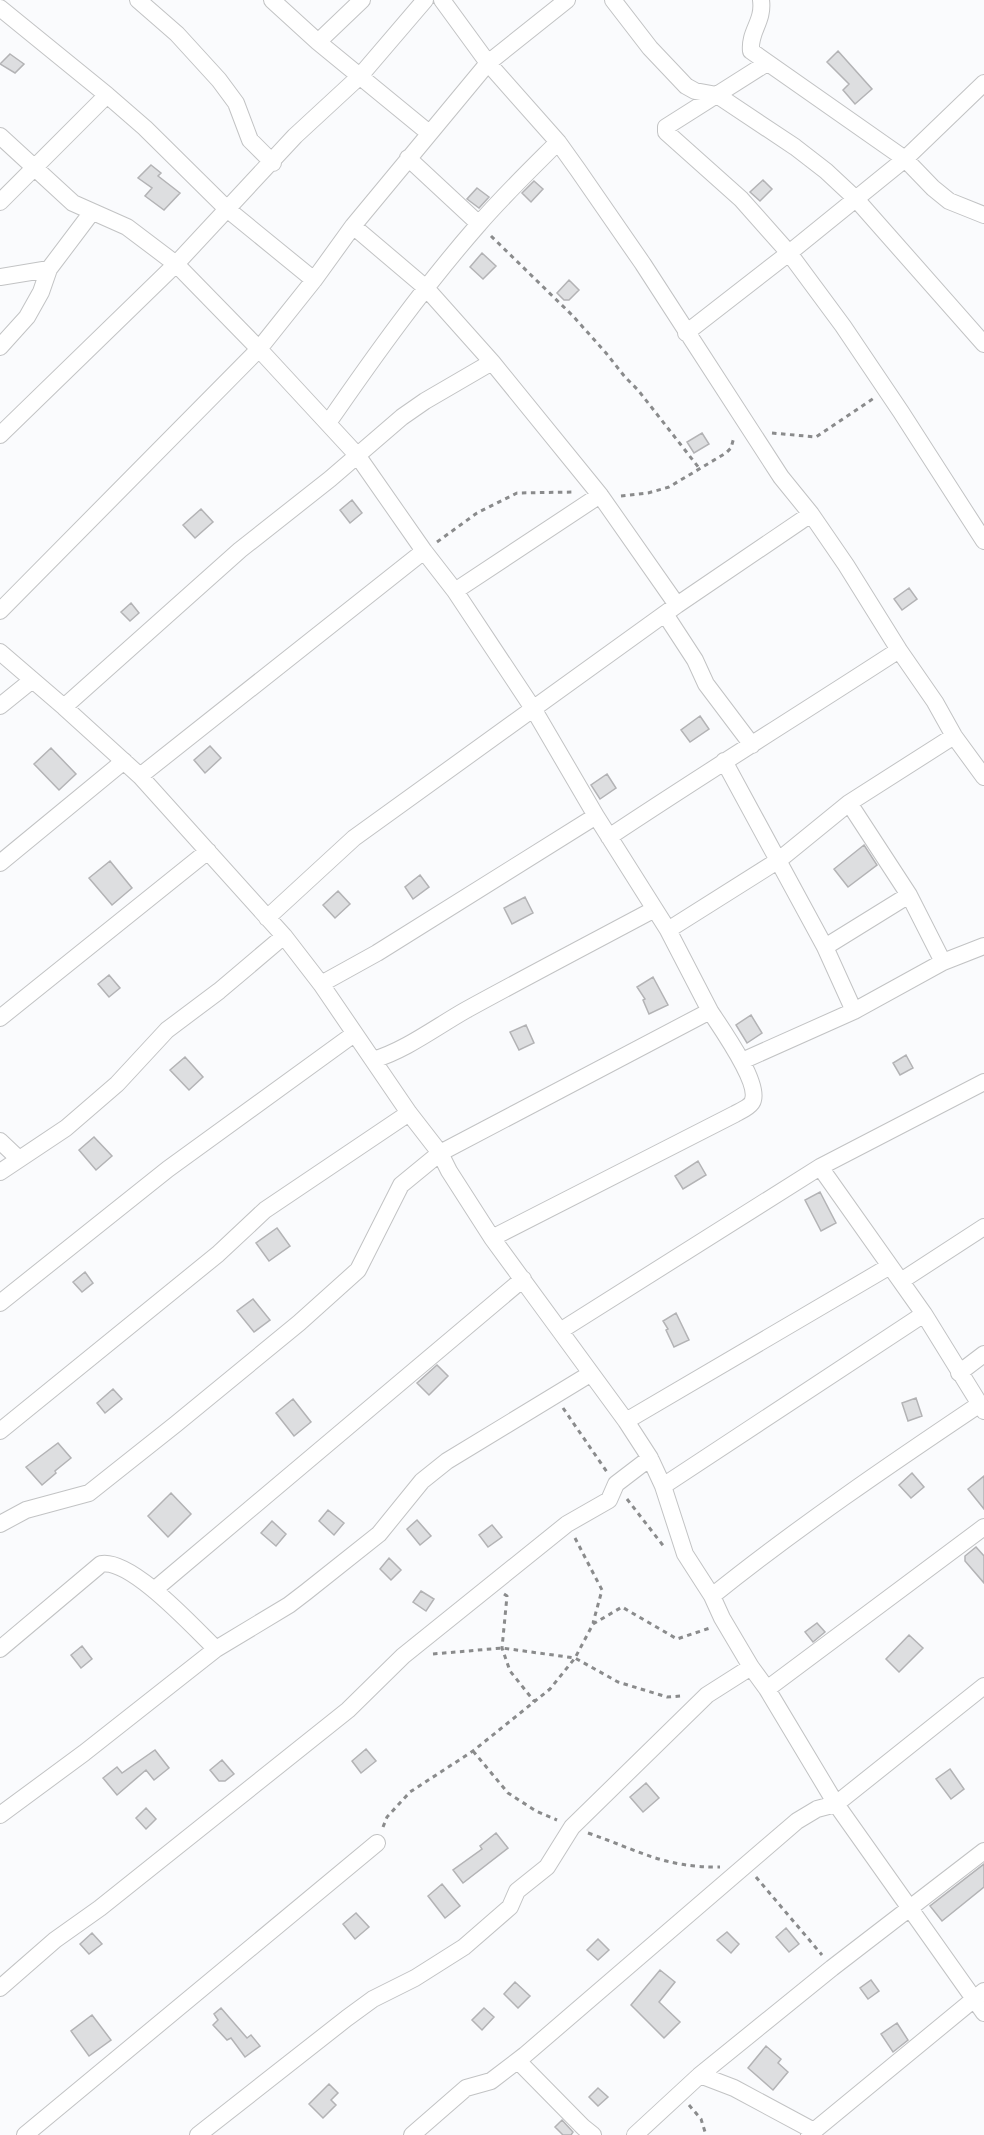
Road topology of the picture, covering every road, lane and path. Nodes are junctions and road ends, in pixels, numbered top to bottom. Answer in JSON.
{"nodes":[{"id":1,"x":138,"y":0,"type":"edge"},
{"id":2,"x":272,"y":0,"type":"edge"},
{"id":3,"x":362,"y":0,"type":"edge"},
{"id":4,"x":425,"y":0,"type":"edge"},
{"id":5,"x":442,"y":0,"type":"edge"},
{"id":6,"x":567,"y":0,"type":"edge"},
{"id":7,"x":613,"y":0,"type":"edge"},
{"id":8,"x":761,"y":0,"type":"edge"},
{"id":9,"x":0,"y":8,"type":"edge"},
{"id":10,"x":318,"y":42,"type":"junction"},
{"id":11,"x":488,"y":63,"type":"junction"},
{"id":12,"x":767,"y":63,"type":"junction"},
{"id":13,"x":360,"y":76,"type":"junction"},
{"id":14,"x":984,"y":83,"type":"edge"},
{"id":15,"x":107,"y":94,"type":"junction"},
{"id":16,"x":717,"y":95,"type":"junction"},
{"id":17,"x":429,"y":133,"type":"junction"},
{"id":18,"x":0,"y":136,"type":"edge"},
{"id":19,"x":558,"y":142,"type":"junction"},
{"id":20,"x":408,"y":158,"type":"junction"},
{"id":21,"x":905,"y":159,"type":"junction"},
{"id":22,"x":273,"y":163,"type":"junction"},
{"id":23,"x":36,"y":169,"type":"junction"},
{"id":24,"x":856,"y":199,"type":"junction"},
{"id":25,"x":0,"y":202,"type":"edge"},
{"id":26,"x":227,"y":209,"type":"junction"},
{"id":27,"x":92,"y":212,"type":"junction"},
{"id":28,"x":984,"y":215,"type":"edge"},
{"id":29,"x":479,"y":224,"type":"junction"},
{"id":30,"x":353,"y":226,"type":"junction"},
{"id":31,"x":789,"y":253,"type":"junction"},
{"id":32,"x":176,"y":264,"type":"junction"},
{"id":33,"x":49,"y":269,"type":"junction"},
{"id":34,"x":0,"y":277,"type":"edge"},
{"id":35,"x":314,"y":280,"type":"junction"},
{"id":36,"x":426,"y":288,"type":"junction"},
{"id":37,"x":686,"y":333,"type":"junction"},
{"id":38,"x":984,"y":345,"type":"edge"},
{"id":39,"x":0,"y":347,"type":"edge"},
{"id":40,"x":259,"y":350,"type":"junction"},
{"id":41,"x":492,"y":362,"type":"junction"},
{"id":42,"x":886,"y":390,"type":"junction"},
{"id":43,"x":328,"y":423,"type":"junction"},
{"id":44,"x":750,"y":430,"type":"junction"},
{"id":45,"x":0,"y":435,"type":"edge"},
{"id":46,"x":357,"y":455,"type":"junction"},
{"id":47,"x":699,"y":468,"type":"dead end"},
{"id":48,"x":600,"y":495,"type":"junction"},
{"id":49,"x":811,"y":514,"type":"junction"},
{"id":50,"x":984,"y":541,"type":"edge"},
{"id":51,"x":424,"y":551,"type":"junction"},
{"id":52,"x":455,"y":591,"type":"junction"},
{"id":53,"x":671,"y":609,"type":"junction"},
{"id":54,"x":0,"y":611,"type":"edge"},
{"id":55,"x":899,"y":650,"type":"junction"},
{"id":56,"x":0,"y":652,"type":"edge"},
{"id":57,"x":32,"y":681,"type":"junction"},
{"id":58,"x":0,"y":706,"type":"edge"},
{"id":59,"x":64,"y":707,"type":"junction"},
{"id":60,"x":534,"y":710,"type":"junction"},
{"id":61,"x":954,"y":736,"type":"junction"},
{"id":62,"x":752,"y":745,"type":"junction"},
{"id":63,"x":724,"y":760,"type":"junction"},
{"id":64,"x":124,"y":761,"type":"junction"},
{"id":65,"x":140,"y":776,"type":"junction"},
{"id":66,"x":984,"y":777,"type":"edge"},
{"id":67,"x":849,"y":803,"type":"junction"},
{"id":68,"x":596,"y":816,"type":"junction"},
{"id":69,"x":609,"y":837,"type":"junction"},
{"id":70,"x":208,"y":851,"type":"junction"},
{"id":71,"x":779,"y":860,"type":"junction"},
{"id":72,"x":0,"y":862,"type":"edge"},
{"id":73,"x":909,"y":895,"type":"junction"},
{"id":74,"x":653,"y":910,"type":"junction"},
{"id":75,"x":267,"y":918,"type":"junction"},
{"id":76,"x":668,"y":930,"type":"junction"},
{"id":77,"x":284,"y":936,"type":"junction"},
{"id":78,"x":984,"y":946,"type":"edge"},
{"id":79,"x":825,"y":947,"type":"junction"},
{"id":80,"x":943,"y":962,"type":"junction"},
{"id":81,"x":321,"y":984,"type":"junction"},
{"id":82,"x":710,"y":1011,"type":"junction"},
{"id":83,"x":854,"y":1011,"type":"junction"},
{"id":84,"x":0,"y":1018,"type":"edge"},
{"id":85,"x":354,"y":1034,"type":"junction"},
{"id":86,"x":373,"y":1060,"type":"junction"},
{"id":87,"x":742,"y":1061,"type":"junction"},
{"id":88,"x":984,"y":1082,"type":"edge"},
{"id":89,"x":409,"y":1113,"type":"junction"},
{"id":90,"x":0,"y":1141,"type":"edge"},
{"id":91,"x":440,"y":1153,"type":"junction"},
{"id":92,"x":19,"y":1159,"type":"junction"},
{"id":93,"x":820,"y":1167,"type":"junction"},
{"id":94,"x":0,"y":1172,"type":"edge"},
{"id":95,"x":984,"y":1227,"type":"edge"},
{"id":96,"x":492,"y":1238,"type":"junction"},
{"id":97,"x":890,"y":1266,"type":"junction"},
{"id":98,"x":523,"y":1279,"type":"junction"},
{"id":99,"x":901,"y":1281,"type":"junction"},
{"id":100,"x":0,"y":1303,"type":"edge"},
{"id":101,"x":924,"y":1314,"type":"junction"},
{"id":102,"x":560,"y":1331,"type":"junction"},
{"id":103,"x":984,"y":1354,"type":"edge"},
{"id":104,"x":960,"y":1373,"type":"junction"},
{"id":105,"x":590,"y":1374,"type":"junction"},
{"id":106,"x":555,"y":1397,"type":"junction"},
{"id":107,"x":982,"y":1407,"type":"edge"},
{"id":108,"x":626,"y":1421,"type":"junction"},
{"id":109,"x":0,"y":1431,"type":"edge"},
{"id":110,"x":650,"y":1458,"type":"junction"},
{"id":111,"x":616,"y":1484,"type":"junction"},
{"id":112,"x":663,"y":1486,"type":"junction"},
{"id":113,"x":0,"y":1524,"type":"edge"},
{"id":114,"x":567,"y":1524,"type":"junction"},
{"id":115,"x":984,"y":1527,"type":"edge"},
{"id":116,"x":668,"y":1552,"type":"dead end"},
{"id":117,"x":495,"y":1583,"type":"junction"},
{"id":118,"x":154,"y":1590,"type":"junction"},
{"id":119,"x":712,"y":1596,"type":"junction"},
{"id":120,"x":722,"y":1618,"type":"junction"},
{"id":121,"x":593,"y":1624,"type":"junction"},
{"id":122,"x":502,"y":1648,"type":"junction"},
{"id":123,"x":0,"y":1649,"type":"edge"},
{"id":124,"x":216,"y":1649,"type":"junction"},
{"id":125,"x":403,"y":1656,"type":"junction"},
{"id":126,"x":575,"y":1658,"type":"junction"},
{"id":127,"x":751,"y":1667,"type":"junction"},
{"id":128,"x":984,"y":1686,"type":"edge"},
{"id":129,"x":768,"y":1689,"type":"junction"},
{"id":130,"x":707,"y":1695,"type":"junction"},
{"id":131,"x":534,"y":1701,"type":"junction"},
{"id":132,"x":472,"y":1751,"type":"junction"},
{"id":133,"x":836,"y":1804,"type":"junction"},
{"id":134,"x":0,"y":1815,"type":"edge"},
{"id":135,"x":572,"y":1827,"type":"junction"},
{"id":136,"x":377,"y":1843,"type":"joint"},
{"id":137,"x":984,"y":1851,"type":"edge"},
{"id":138,"x":746,"y":1865,"type":"junction"},
{"id":139,"x":911,"y":1908,"type":"junction"},
{"id":140,"x":832,"y":1968,"type":"junction"},
{"id":141,"x":0,"y":1988,"type":"edge"},
{"id":142,"x":981,"y":2001,"type":"edge"},
{"id":143,"x":518,"y":2061,"type":"junction"},
{"id":144,"x":700,"y":2075,"type":"junction"},
{"id":145,"x":680,"y":2095,"type":"junction"},
{"id":146,"x":811,"y":2133,"type":"edge"},
{"id":147,"x":25,"y":2135,"type":"edge"},
{"id":148,"x":198,"y":2135,"type":"edge"},
{"id":149,"x":412,"y":2135,"type":"edge"},
{"id":150,"x":593,"y":2135,"type":"edge"},
{"id":151,"x":635,"y":2135,"type":"edge"},
{"id":152,"x":706,"y":2135,"type":"edge"}],
"edges":[{"from":1,"to":22,"type":"street"},
{"from":2,"to":10,"type":"street"},
{"from":3,"to":10,"type":"street"},
{"from":4,"to":13,"type":"street"},
{"from":5,"to":11,"type":"street"},
{"from":6,"to":11,"type":"street"},
{"from":7,"to":16,"type":"street"},
{"from":8,"to":12,"type":"street"},
{"from":9,"to":15,"type":"street"},
{"from":10,"to":13,"type":"street"},
{"from":11,"to":17,"type":"street"},
{"from":11,"to":19,"type":"street"},
{"from":12,"to":16,"type":"street"},
{"from":12,"to":21,"type":"street"},
{"from":13,"to":17,"type":"street"},
{"from":13,"to":22,"type":"street"},
{"from":14,"to":21,"type":"street"},
{"from":15,"to":23,"type":"street"},
{"from":15,"to":26,"type":"street"},
{"from":16,"to":24,"type":"street"},
{"from":16,"to":31,"type":"street"},
{"from":17,"to":20,"type":"street"},
{"from":18,"to":23,"type":"street"},
{"from":19,"to":29,"type":"street"},
{"from":19,"to":37,"type":"street"},
{"from":20,"to":29,"type":"street"},
{"from":20,"to":30,"type":"street"},
{"from":21,"to":24,"type":"street"},
{"from":21,"to":28,"type":"street"},
{"from":22,"to":26,"type":"street"},
{"from":23,"to":25,"type":"street"},
{"from":23,"to":27,"type":"street"},
{"from":24,"to":31,"type":"street"},
{"from":24,"to":38,"type":"street"},
{"from":26,"to":32,"type":"street"},
{"from":26,"to":35,"type":"street"},
{"from":27,"to":32,"type":"street"},
{"from":27,"to":33,"type":"street"},
{"from":29,"to":36,"type":"street"},
{"from":29,"to":47,"type":"path"},
{"from":30,"to":35,"type":"street"},
{"from":30,"to":36,"type":"street"},
{"from":31,"to":37,"type":"street"},
{"from":31,"to":42,"type":"street"},
{"from":32,"to":40,"type":"street"},
{"from":32,"to":45,"type":"street"},
{"from":33,"to":34,"type":"street"},
{"from":33,"to":39,"type":"street"},
{"from":35,"to":40,"type":"street"},
{"from":36,"to":41,"type":"street"},
{"from":36,"to":43,"type":"street"},
{"from":37,"to":44,"type":"street"},
{"from":40,"to":43,"type":"street"},
{"from":40,"to":54,"type":"street"},
{"from":41,"to":46,"type":"street"},
{"from":41,"to":48,"type":"street"},
{"from":42,"to":44,"type":"path"},
{"from":42,"to":50,"type":"street"},
{"from":43,"to":46,"type":"street"},
{"from":44,"to":49,"type":"street"},
{"from":46,"to":51,"type":"street"},
{"from":46,"to":59,"type":"street"},
{"from":48,"to":52,"type":"street"},
{"from":48,"to":53,"type":"street"},
{"from":49,"to":53,"type":"street"},
{"from":49,"to":55,"type":"street"},
{"from":51,"to":52,"type":"street"},
{"from":51,"to":65,"type":"street"},
{"from":52,"to":60,"type":"street"},
{"from":53,"to":60,"type":"street"},
{"from":53,"to":62,"type":"street"},
{"from":55,"to":61,"type":"street"},
{"from":55,"to":62,"type":"street"},
{"from":56,"to":57,"type":"street"},
{"from":57,"to":58,"type":"street"},
{"from":57,"to":59,"type":"street"},
{"from":59,"to":64,"type":"street"},
{"from":60,"to":68,"type":"street"},
{"from":60,"to":75,"type":"street"},
{"from":61,"to":66,"type":"street"},
{"from":61,"to":67,"type":"street"},
{"from":62,"to":63,"type":"street"},
{"from":63,"to":69,"type":"street"},
{"from":63,"to":71,"type":"street"},
{"from":64,"to":65,"type":"street"},
{"from":64,"to":72,"type":"street"},
{"from":65,"to":70,"type":"street"},
{"from":67,"to":71,"type":"street"},
{"from":67,"to":73,"type":"street"},
{"from":68,"to":69,"type":"street"},
{"from":68,"to":81,"type":"street"},
{"from":69,"to":74,"type":"street"},
{"from":70,"to":75,"type":"street"},
{"from":70,"to":84,"type":"street"},
{"from":71,"to":76,"type":"street"},
{"from":71,"to":79,"type":"street"},
{"from":73,"to":79,"type":"street"},
{"from":73,"to":80,"type":"street"},
{"from":74,"to":76,"type":"street"},
{"from":74,"to":86,"type":"street"},
{"from":75,"to":77,"type":"street"},
{"from":76,"to":82,"type":"street"},
{"from":77,"to":81,"type":"street"},
{"from":77,"to":92,"type":"street"},
{"from":78,"to":80,"type":"street"},
{"from":79,"to":83,"type":"street"},
{"from":80,"to":83,"type":"street"},
{"from":81,"to":85,"type":"street"},
{"from":82,"to":87,"type":"street"},
{"from":82,"to":91,"type":"street"},
{"from":83,"to":87,"type":"street"},
{"from":85,"to":86,"type":"street"},
{"from":85,"to":100,"type":"street"},
{"from":86,"to":89,"type":"street"},
{"from":87,"to":96,"type":"street"},
{"from":88,"to":93,"type":"street"},
{"from":89,"to":91,"type":"street"},
{"from":89,"to":109,"type":"street"},
{"from":90,"to":92,"type":"street"},
{"from":91,"to":96,"type":"street"},
{"from":91,"to":113,"type":"street"},
{"from":92,"to":94,"type":"street"},
{"from":93,"to":97,"type":"street"},
{"from":93,"to":102,"type":"street"},
{"from":95,"to":99,"type":"street"},
{"from":96,"to":98,"type":"street"},
{"from":97,"to":99,"type":"street"},
{"from":97,"to":108,"type":"street"},
{"from":98,"to":102,"type":"street"},
{"from":98,"to":118,"type":"street"},
{"from":99,"to":101,"type":"street"},
{"from":101,"to":104,"type":"street"},
{"from":101,"to":112,"type":"street"},
{"from":102,"to":105,"type":"street"},
{"from":103,"to":104,"type":"street"},
{"from":104,"to":107,"type":"street"},
{"from":105,"to":106,"type":"street"},
{"from":105,"to":108,"type":"street"},
{"from":106,"to":111,"type":"path"},
{"from":106,"to":124,"type":"street"},
{"from":107,"to":119,"type":"street"},
{"from":108,"to":110,"type":"street"},
{"from":110,"to":111,"type":"street"},
{"from":110,"to":112,"type":"street"},
{"from":111,"to":114,"type":"street"},
{"from":111,"to":116,"type":"path"},
{"from":112,"to":119,"type":"street"},
{"from":114,"to":117,"type":"street"},
{"from":114,"to":121,"type":"path"},
{"from":115,"to":129,"type":"street"},
{"from":117,"to":122,"type":"path"},
{"from":117,"to":125,"type":"street"},
{"from":118,"to":123,"type":"street"},
{"from":118,"to":124,"type":"street"},
{"from":119,"to":120,"type":"street"},
{"from":120,"to":121,"type":"path"},
{"from":120,"to":127,"type":"street"},
{"from":121,"to":126,"type":"path"},
{"from":122,"to":125,"type":"path"},
{"from":122,"to":126,"type":"path"},
{"from":122,"to":131,"type":"path"},
{"from":124,"to":134,"type":"street"},
{"from":125,"to":141,"type":"street"},
{"from":126,"to":130,"type":"path"},
{"from":126,"to":131,"type":"path"},
{"from":127,"to":129,"type":"street"},
{"from":127,"to":130,"type":"street"},
{"from":128,"to":133,"type":"street"},
{"from":129,"to":133,"type":"street"},
{"from":130,"to":135,"type":"street"},
{"from":131,"to":132,"type":"path"},
{"from":132,"to":135,"type":"path"},
{"from":132,"to":136,"type":"path"},
{"from":133,"to":138,"type":"street"},
{"from":133,"to":139,"type":"street"},
{"from":135,"to":138,"type":"path"},
{"from":135,"to":148,"type":"street"},
{"from":136,"to":147,"type":"street"},
{"from":137,"to":139,"type":"street"},
{"from":138,"to":140,"type":"path"},
{"from":138,"to":143,"type":"street"},
{"from":139,"to":140,"type":"street"},
{"from":139,"to":142,"type":"street"},
{"from":140,"to":144,"type":"street"},
{"from":142,"to":146,"type":"street"},
{"from":143,"to":149,"type":"street"},
{"from":143,"to":150,"type":"street"},
{"from":144,"to":145,"type":"street"},
{"from":144,"to":146,"type":"street"},
{"from":145,"to":151,"type":"street"},
{"from":145,"to":152,"type":"path"}]}
